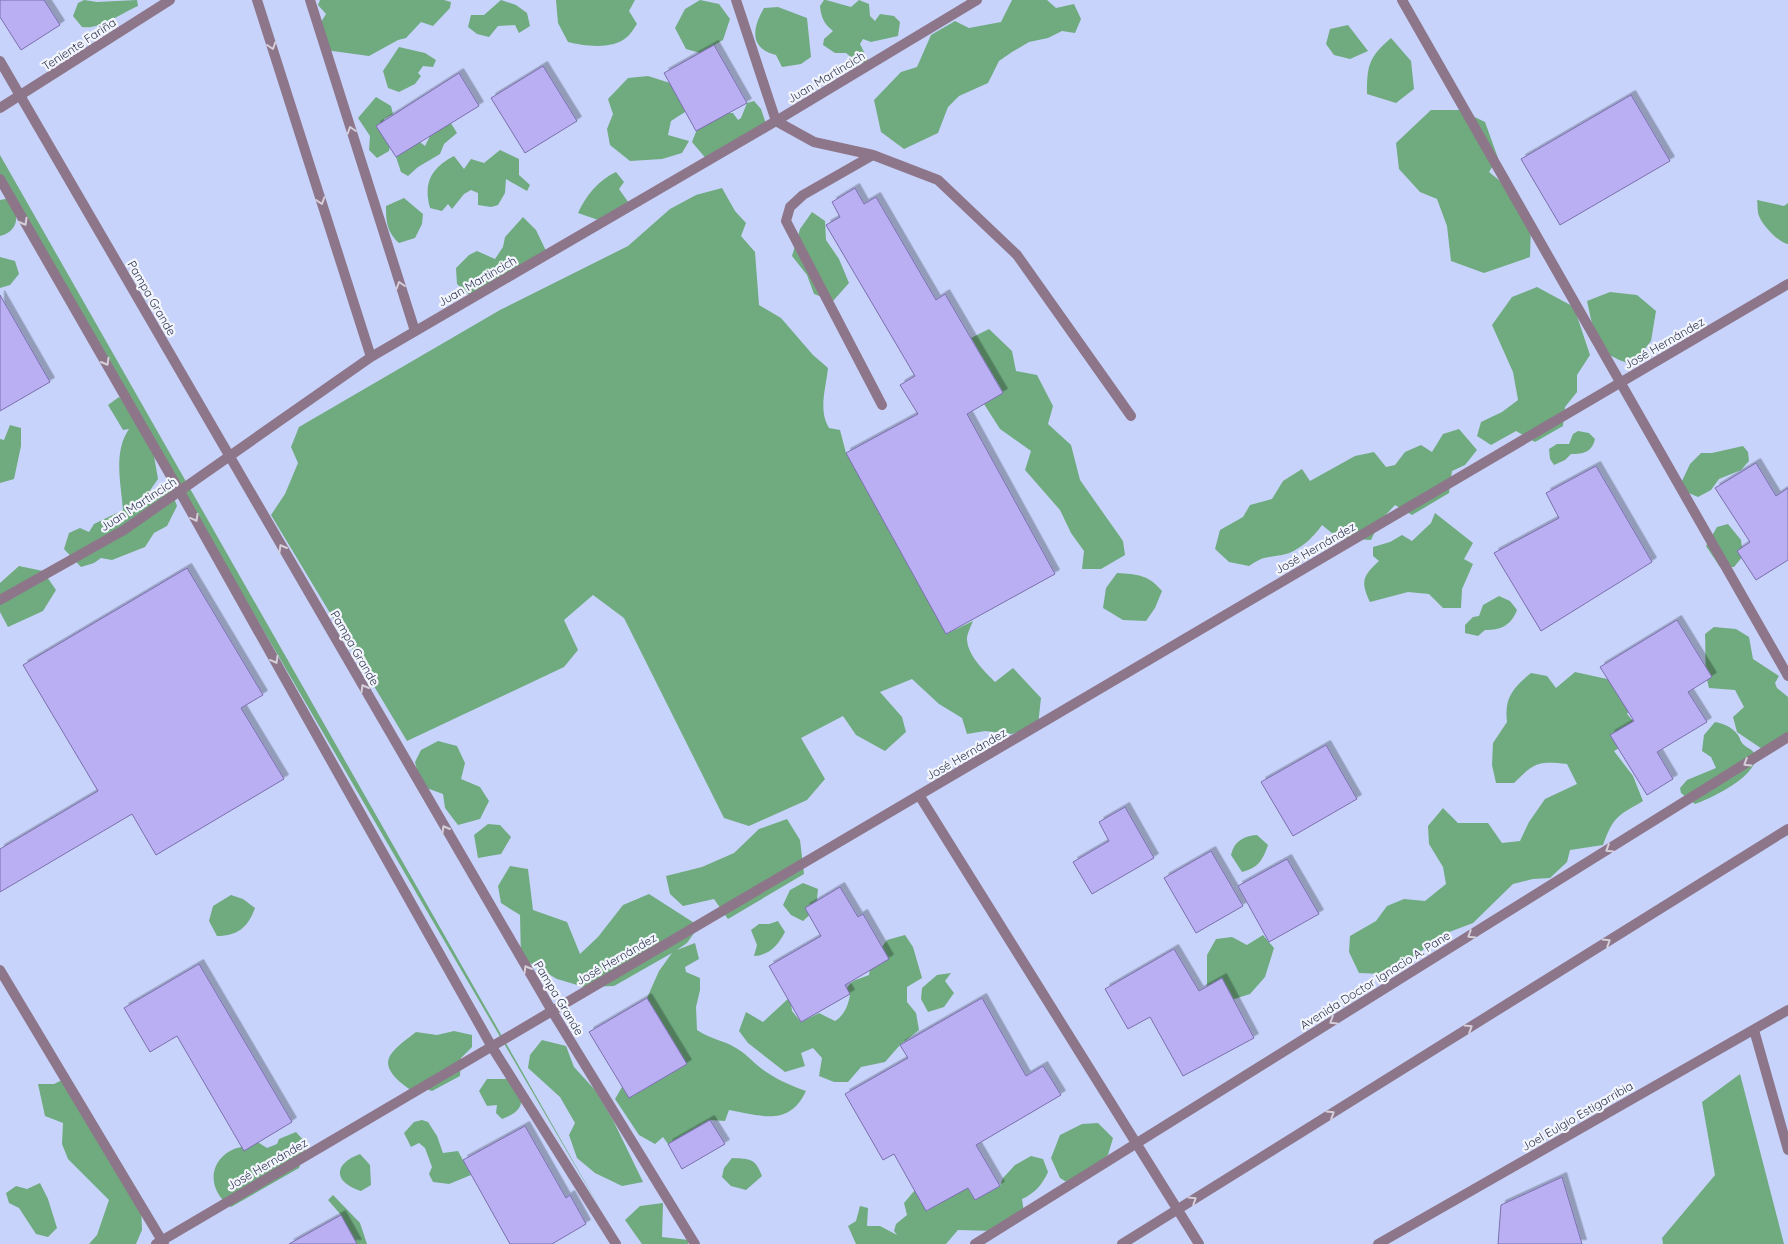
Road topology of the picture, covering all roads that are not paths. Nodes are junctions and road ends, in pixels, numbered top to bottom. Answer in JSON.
{"nodes":[{"id":1,"x":170,"y":0,"type":"edge"},
{"id":2,"x":257,"y":0,"type":"edge"},
{"id":3,"x":310,"y":0,"type":"edge"},
{"id":4,"x":736,"y":0,"type":"edge"},
{"id":5,"x":977,"y":0,"type":"edge"},
{"id":6,"x":1402,"y":0,"type":"edge"},
{"id":7,"x":0,"y":61,"type":"edge"},
{"id":8,"x":20,"y":96,"type":"junction"},
{"id":9,"x":0,"y":108,"type":"edge"},
{"id":10,"x":776,"y":121,"type":"junction"},
{"id":11,"x":873,"y":155,"type":"junction"},
{"id":12,"x":0,"y":179,"type":"edge"},
{"id":13,"x":1788,"y":284,"type":"edge"},
{"id":14,"x":415,"y":331,"type":"junction"},
{"id":15,"x":371,"y":357,"type":"junction"},
{"id":16,"x":1620,"y":383,"type":"junction"},
{"id":17,"x":882,"y":405,"type":"dead end"},
{"id":18,"x":1131,"y":416,"type":"dead end"},
{"id":19,"x":229,"y":456,"type":"junction"},
{"id":20,"x":180,"y":492,"type":"junction"},
{"id":21,"x":0,"y":600,"type":"edge"},
{"id":22,"x":1788,"y":676,"type":"edge"},
{"id":23,"x":1788,"y":737,"type":"edge"},
{"id":24,"x":919,"y":795,"type":"junction"},
{"id":25,"x":1788,"y":829,"type":"edge"},
{"id":26,"x":0,"y":970,"type":"edge"},
{"id":27,"x":1788,"y":1010,"type":"edge"},
{"id":28,"x":552,"y":1011,"type":"junction"},
{"id":29,"x":1754,"y":1030,"type":"junction"},
{"id":30,"x":492,"y":1047,"type":"junction"},
{"id":31,"x":1135,"y":1144,"type":"junction"},
{"id":32,"x":1788,"y":1150,"type":"edge"},
{"id":33,"x":1177,"y":1210,"type":"junction"},
{"id":34,"x":161,"y":1243,"type":"edge"},
{"id":35,"x":616,"y":1244,"type":"edge"},
{"id":36,"x":695,"y":1244,"type":"edge"},
{"id":37,"x":975,"y":1244,"type":"edge"},
{"id":38,"x":1122,"y":1244,"type":"edge"},
{"id":39,"x":1199,"y":1244,"type":"edge"},
{"id":40,"x":1378,"y":1244,"type":"edge"}],
"edges":[{"from":1,"to":8,"type":"street","name":"Teniente Fariña"},
{"from":2,"to":15,"type":"street","one_way":true},
{"from":14,"to":3,"type":"street","one_way":true},
{"from":4,"to":10,"type":"street"},
{"from":5,"to":10,"type":"street","name":"Juan Martincich"},
{"from":6,"to":16,"type":"street"},
{"from":7,"to":8,"type":"street","name":"Pampa Grande"},
{"from":8,"to":9,"type":"street","name":"Teniente Fariña"},
{"from":8,"to":19,"type":"street","name":"Pampa Grande"},
{"from":10,"to":11,"type":"street"},
{"from":10,"to":14,"type":"street","name":"Juan Martincich"},
{"from":11,"to":17,"type":"street"},
{"from":11,"to":18,"type":"street"},
{"from":12,"to":20,"type":"street","one_way":true},
{"from":13,"to":16,"type":"street","name":"José Hernández"},
{"from":14,"to":15,"type":"street","name":"Juan Martincich"},
{"from":15,"to":19,"type":"street","name":"Juan Martincich"},
{"from":16,"to":22,"type":"street"},
{"from":16,"to":24,"type":"street","name":"José Hernández"},
{"from":19,"to":20,"type":"street","name":"Juan Martincich"},
{"from":28,"to":19,"type":"street","name":"Pampa Grande","one_way":true},
{"from":20,"to":21,"type":"street","name":"Juan Martincich"},
{"from":20,"to":30,"type":"street","one_way":true},
{"from":23,"to":31,"type":"street","name":"Avenida Doctor Ignacio A. Pane","one_way":true},
{"from":24,"to":28,"type":"street","name":"José Hernández"},
{"from":24,"to":31,"type":"street"},
{"from":33,"to":25,"type":"street","one_way":true},
{"from":26,"to":34,"type":"street"},
{"from":27,"to":29,"type":"street","name":"Joel Eulgio Estigarribia"},
{"from":28,"to":30,"type":"street","name":"José Hernández"},
{"from":28,"to":36,"type":"street","name":"Pampa Grande"},
{"from":29,"to":32,"type":"street"},
{"from":29,"to":40,"type":"street","name":"Joel Eulgio Estigarribia"},
{"from":30,"to":34,"type":"street","name":"José Hernández"},
{"from":30,"to":35,"type":"street"},
{"from":31,"to":33,"type":"street"},
{"from":31,"to":37,"type":"street","name":"Avenida Doctor Ignacio A. Pane"},
{"from":33,"to":38,"type":"street"},
{"from":33,"to":39,"type":"street"}]}
